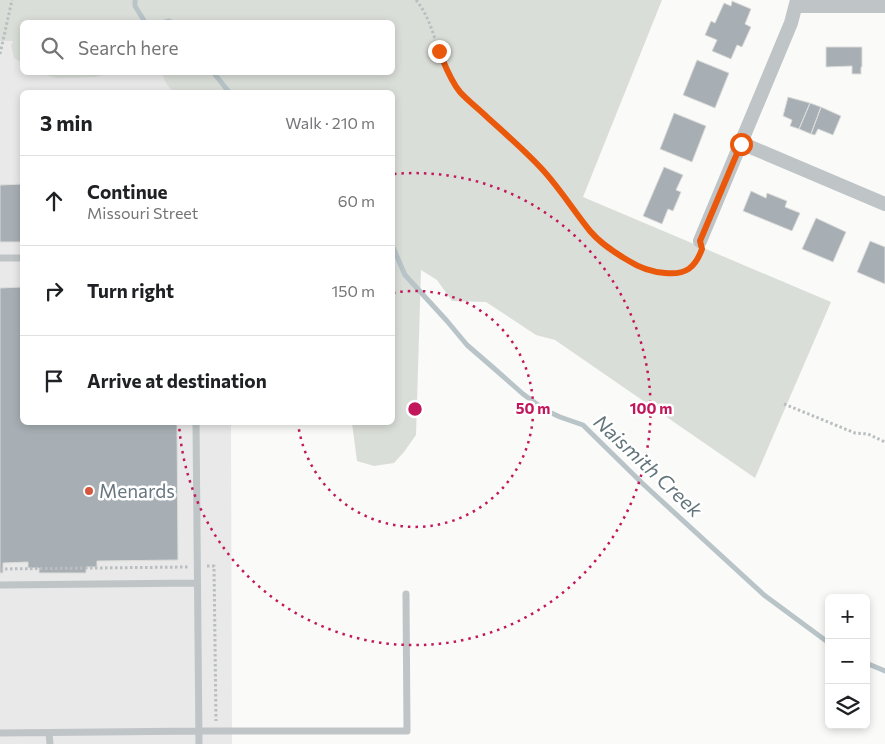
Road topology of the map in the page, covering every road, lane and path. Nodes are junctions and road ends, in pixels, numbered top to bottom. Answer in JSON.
{"nodes":[{"id":1,"x":12,"y":0,"type":"edge"},
{"id":2,"x":416,"y":0,"type":"edge"},
{"id":3,"x":797,"y":3,"type":"edge"},
{"id":4,"x":885,"y":6,"type":"edge"},
{"id":5,"x":0,"y":54,"type":"edge"},
{"id":6,"x":741,"y":144,"type":"junction"},
{"id":7,"x":885,"y":204,"type":"edge"},
{"id":8,"x":700,"y":241,"type":"joint"},
{"id":9,"x":0,"y":258,"type":"edge"},
{"id":10,"x":20,"y":258,"type":"edge"},
{"id":11,"x":784,"y":404,"type":"dead end"},
{"id":12,"x":196,"y":425,"type":"edge"},
{"id":13,"x":885,"y":442,"type":"edge"},
{"id":14,"x":197,"y":566,"type":"junction"},
{"id":15,"x":0,"y":569,"type":"edge"},
{"id":16,"x":197,"y":583,"type":"junction"},
{"id":17,"x":0,"y":585,"type":"edge"},
{"id":18,"x":406,"y":594,"type":"dead end"},
{"id":19,"x":199,"y":731,"type":"junction"},
{"id":20,"x":216,"y":731,"type":"junction"},
{"id":21,"x":0,"y":733,"type":"edge"},
{"id":22,"x":50,"y":733,"type":"junction"},
{"id":23,"x":50,"y":744,"type":"edge"},
{"id":24,"x":199,"y":744,"type":"edge"}],
"edges":[{"from":1,"to":5,"type":"path"},
{"from":2,"to":8,"type":"path"},
{"from":3,"to":4,"type":"street"},
{"from":3,"to":6,"type":"street"},
{"from":6,"to":7,"type":"street"},
{"from":6,"to":8,"type":"street"},
{"from":9,"to":10,"type":"lane"},
{"from":11,"to":13,"type":"path"},
{"from":12,"to":14,"type":"lane"},
{"from":14,"to":15,"type":"path"},
{"from":14,"to":16,"type":"lane"},
{"from":14,"to":20,"type":"path"},
{"from":16,"to":17,"type":"lane"},
{"from":16,"to":19,"type":"lane"},
{"from":18,"to":20,"type":"lane"},
{"from":19,"to":20,"type":"lane"},
{"from":19,"to":22,"type":"lane"},
{"from":19,"to":24,"type":"lane"},
{"from":21,"to":22,"type":"lane"},
{"from":22,"to":23,"type":"lane"}]}
